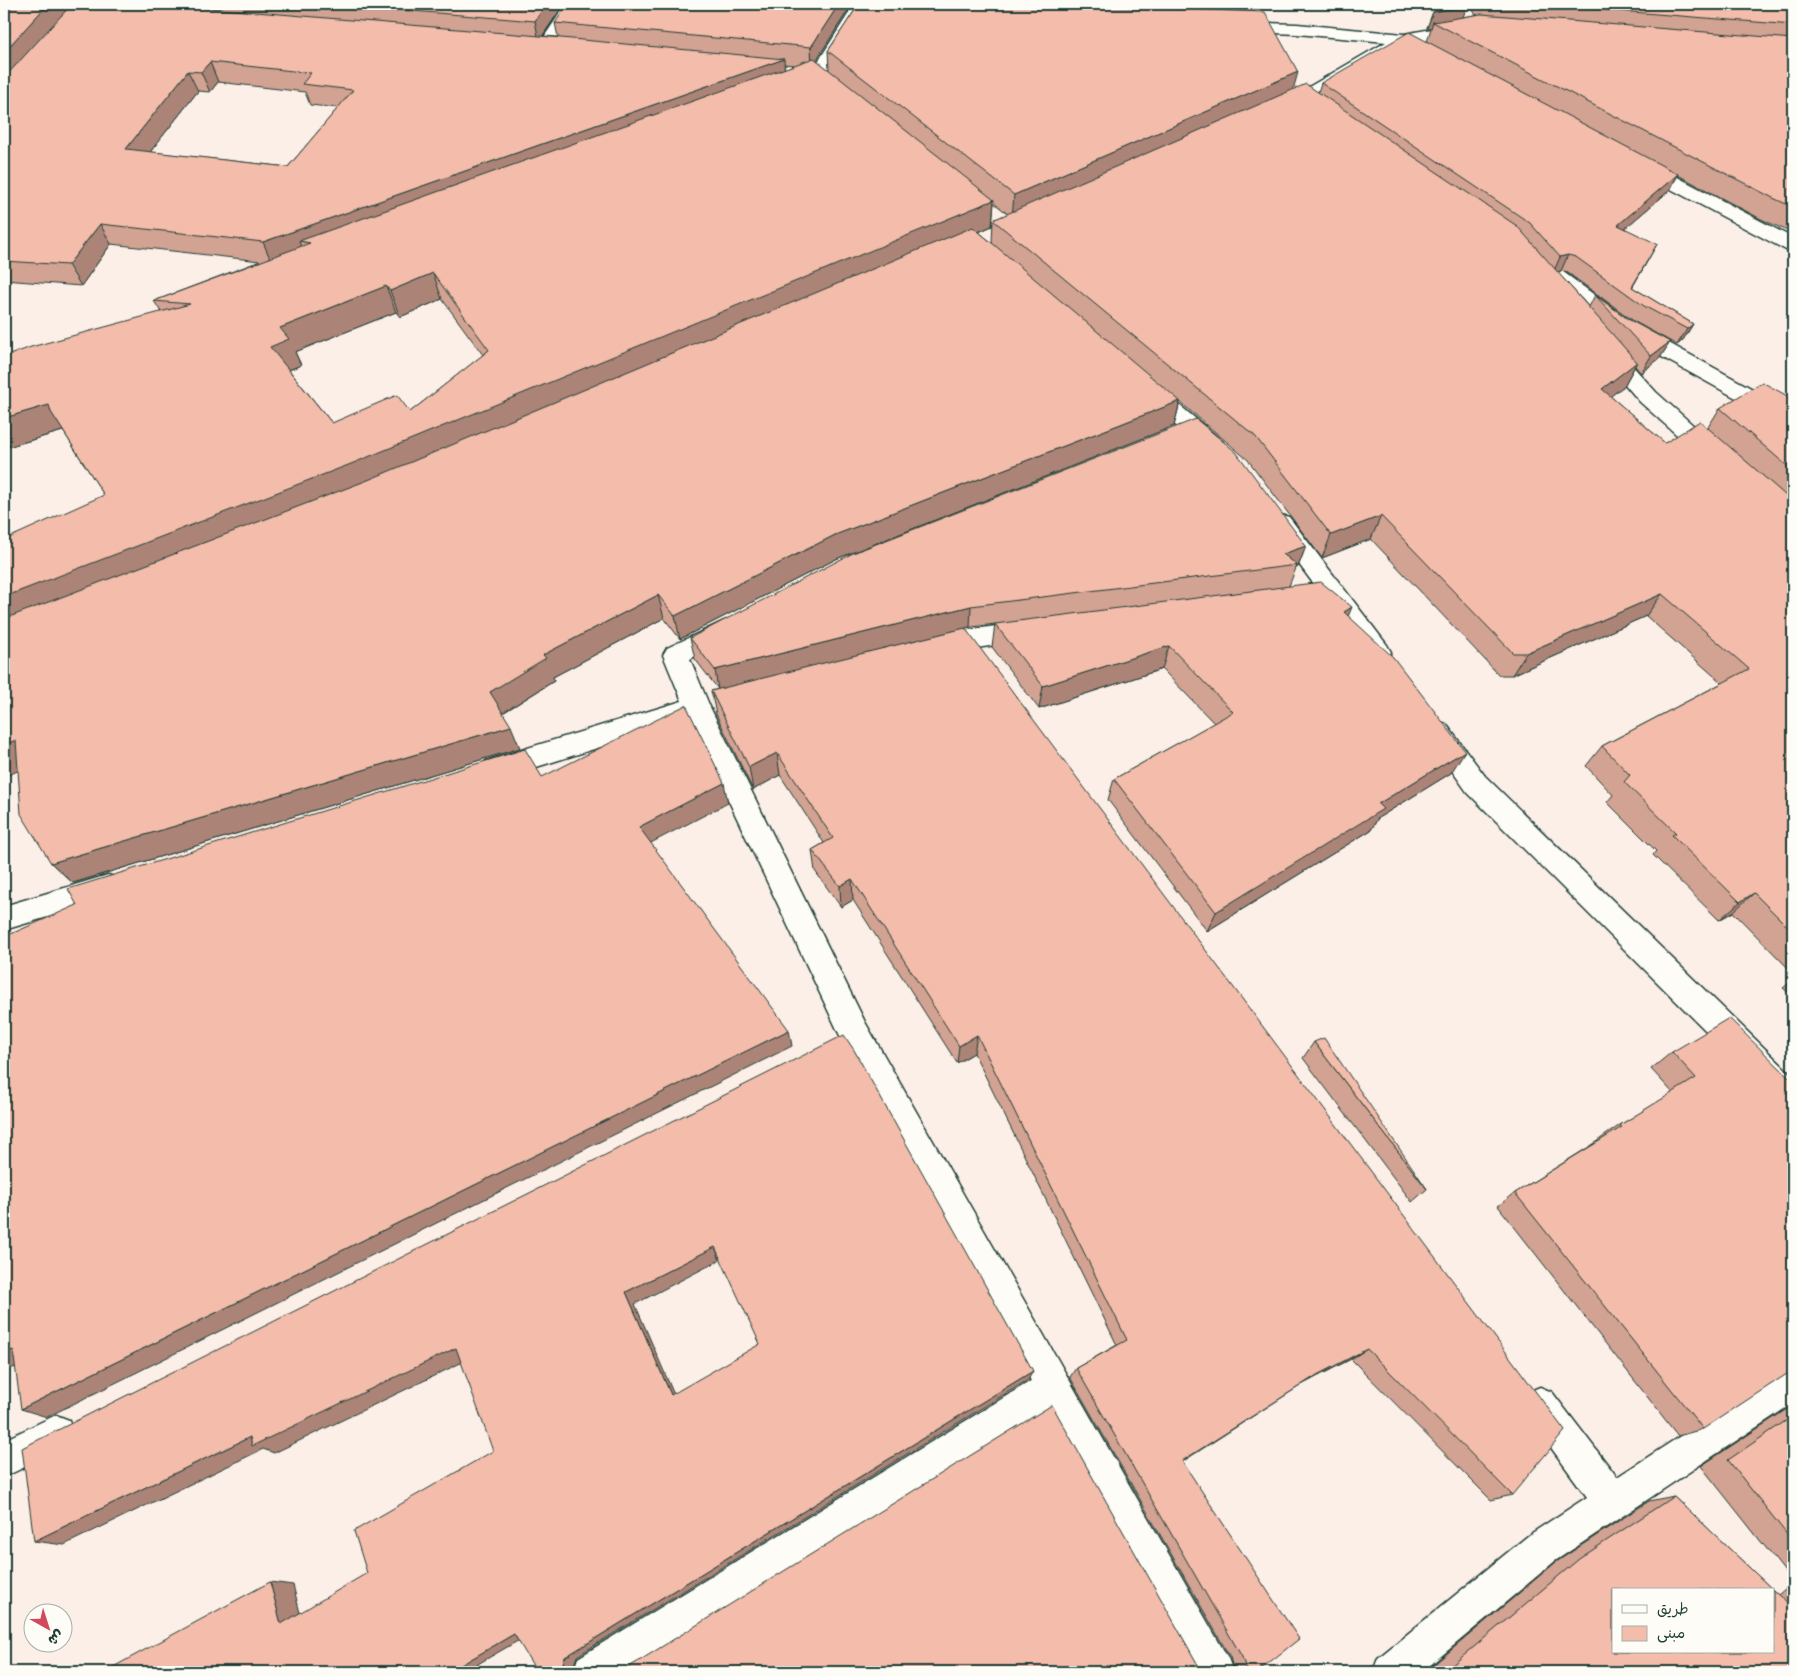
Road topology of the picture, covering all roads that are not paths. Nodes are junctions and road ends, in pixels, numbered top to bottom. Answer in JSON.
{"nodes":[{"id":1,"x":36,"y":4,"type":"edge"},
{"id":2,"x":574,"y":4,"type":"edge"},
{"id":3,"x":86,"y":7,"type":"edge"},
{"id":4,"x":857,"y":8,"type":"edge"},
{"id":5,"x":123,"y":13,"type":"edge"},
{"id":6,"x":876,"y":13,"type":"edge"},
{"id":7,"x":1474,"y":22,"type":"edge"},
{"id":8,"x":70,"y":24,"type":"edge"},
{"id":9,"x":1218,"y":26,"type":"edge"},
{"id":10,"x":1404,"y":39,"type":"junction"},
{"id":11,"x":526,"y":47,"type":"edge"},
{"id":12,"x":545,"y":49,"type":"junction"},
{"id":13,"x":565,"y":51,"type":"edge"},
{"id":14,"x":1430,"y":53,"type":"edge"},
{"id":15,"x":818,"y":76,"type":"junction"},
{"id":16,"x":780,"y":80,"type":"edge"},
{"id":17,"x":834,"y":88,"type":"edge"},
{"id":18,"x":1334,"y":122,"type":"edge"},
{"id":19,"x":1629,"y":159,"type":"edge"},
{"id":20,"x":1793,"y":246,"type":"edge"},
{"id":21,"x":1572,"y":310,"type":"edge"},
{"id":22,"x":1591,"y":332,"type":"edge"},
{"id":23,"x":1134,"y":378,"type":"edge"},
{"id":24,"x":1793,"y":420,"type":"edge"},
{"id":25,"x":1194,"y":429,"type":"junction"},
{"id":26,"x":1167,"y":440,"type":"edge"},
{"id":27,"x":1232,"y":461,"type":"edge"},
{"id":28,"x":1728,"y":467,"type":"edge"},
{"id":29,"x":1268,"y":506,"type":"edge"},
{"id":30,"x":1333,"y":592,"type":"junction"},
{"id":31,"x":1303,"y":596,"type":"edge"},
{"id":32,"x":744,"y":620,"type":"edge"},
{"id":33,"x":1049,"y":629,"type":"edge"},
{"id":34,"x":970,"y":639,"type":"junction"},
{"id":35,"x":914,"y":653,"type":"edge"},
{"id":36,"x":988,"y":663,"type":"edge"},
{"id":37,"x":1390,"y":669,"type":"edge"},
{"id":38,"x":711,"y":704,"type":"junction"},
{"id":39,"x":1425,"y":715,"type":"edge"},
{"id":40,"x":469,"y":777,"type":"edge"},
{"id":41,"x":127,"y":881,"type":"edge"},
{"id":42,"x":4,"y":918,"type":"edge"},
{"id":43,"x":1793,"y":1097,"type":"edge"},
{"id":44,"x":1524,"y":1382,"type":"edge"},
{"id":45,"x":1793,"y":1383,"type":"edge"},
{"id":46,"x":1054,"y":1387,"type":"junction"},
{"id":47,"x":84,"y":1419,"type":"edge"},
{"id":48,"x":4,"y":1459,"type":"edge"},
{"id":49,"x":1613,"y":1501,"type":"junction"},
{"id":50,"x":592,"y":1672,"type":"edge"},
{"id":51,"x":1214,"y":1672,"type":"edge"},
{"id":52,"x":1392,"y":1672,"type":"edge"}],
"edges":[{"from":1,"to":3,"type":"street"},
{"from":2,"to":12,"type":"street"},
{"from":3,"to":5,"type":"street"},
{"from":3,"to":8,"type":"street"},
{"from":4,"to":6,"type":"street"},
{"from":4,"to":15,"type":"street"},
{"from":7,"to":10,"type":"street"},
{"from":9,"to":10,"type":"street"},
{"from":10,"to":14,"type":"street"},
{"from":10,"to":18,"type":"street"},
{"from":11,"to":12,"type":"street"},
{"from":12,"to":13,"type":"street"},
{"from":15,"to":16,"type":"street"},
{"from":15,"to":17,"type":"street"},
{"from":19,"to":20,"type":"street"},
{"from":21,"to":24,"type":"street"},
{"from":22,"to":28,"type":"street"},
{"from":23,"to":25,"type":"street"},
{"from":25,"to":26,"type":"street"},
{"from":25,"to":27,"type":"street"},
{"from":29,"to":30,"type":"street"},
{"from":30,"to":31,"type":"street"},
{"from":30,"to":37,"type":"street"},
{"from":32,"to":38,"type":"street"},
{"from":33,"to":34,"type":"street"},
{"from":34,"to":35,"type":"street"},
{"from":34,"to":36,"type":"street"},
{"from":38,"to":40,"type":"street"},
{"from":38,"to":46,"type":"street"},
{"from":39,"to":43,"type":"street"},
{"from":41,"to":42,"type":"street"},
{"from":44,"to":49,"type":"street"},
{"from":45,"to":49,"type":"street"},
{"from":46,"to":50,"type":"street"},
{"from":46,"to":51,"type":"street"},
{"from":47,"to":48,"type":"street"},
{"from":49,"to":52,"type":"street"}]}
